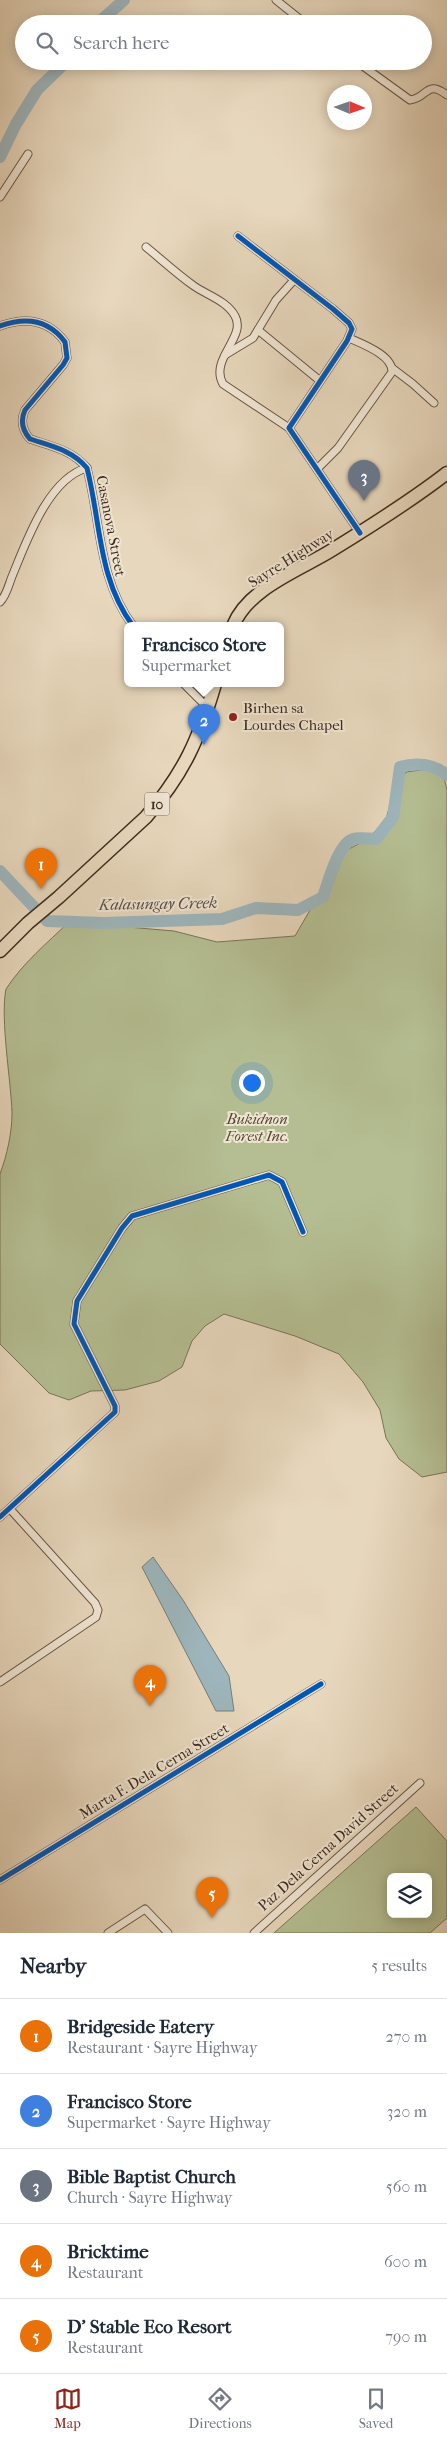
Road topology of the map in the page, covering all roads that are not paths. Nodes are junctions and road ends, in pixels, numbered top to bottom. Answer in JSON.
{"nodes":[{"id":1,"x":276,"y":0,"type":"edge"},
{"id":2,"x":295,"y":15,"type":"edge"},
{"id":3,"x":368,"y":70,"type":"edge"},
{"id":4,"x":447,"y":95,"type":"edge"},
{"id":5,"x":28,"y":154,"type":"dead end"},
{"id":6,"x":0,"y":197,"type":"edge"},
{"id":7,"x":238,"y":236,"type":"dead end"},
{"id":8,"x":146,"y":247,"type":"dead end"},
{"id":9,"x":294,"y":280,"type":"junction"},
{"id":10,"x":0,"y":326,"type":"edge"},
{"id":11,"x":258,"y":330,"type":"junction"},
{"id":12,"x":349,"y":338,"type":"junction"},
{"id":13,"x":225,"y":355,"type":"junction"},
{"id":14,"x":392,"y":368,"type":"junction"},
{"id":15,"x":319,"y":380,"type":"junction"},
{"id":16,"x":434,"y":403,"type":"dead end"},
{"id":17,"x":289,"y":428,"type":"junction"},
{"id":18,"x":87,"y":468,"type":"junction"},
{"id":19,"x":317,"y":469,"type":"junction"},
{"id":20,"x":447,"y":473,"type":"edge"},
{"id":21,"x":360,"y":533,"type":"junction"},
{"id":22,"x":0,"y":602,"type":"edge"},
{"id":23,"x":130,"y":622,"type":"edge"},
{"id":24,"x":236,"y":622,"type":"edge"},
{"id":25,"x":187,"y":687,"type":"edge"},
{"id":26,"x":214,"y":687,"type":"edge"},
{"id":27,"x":208,"y":708,"type":"junction"},
{"id":28,"x":0,"y":951,"type":"edge"},
{"id":29,"x":303,"y":1232,"type":"dead end"},
{"id":30,"x":10,"y":1509,"type":"junction"},
{"id":31,"x":0,"y":1517,"type":"edge"},
{"id":32,"x":0,"y":1682,"type":"edge"},
{"id":33,"x":321,"y":1684,"type":"dead end"},
{"id":34,"x":420,"y":1783,"type":"dead end"},
{"id":35,"x":0,"y":1880,"type":"edge"},
{"id":36,"x":108,"y":1933,"type":"edge"},
{"id":37,"x":168,"y":1933,"type":"edge"},
{"id":38,"x":254,"y":1933,"type":"edge"}],
"edges":[{"from":1,"to":2,"type":"street"},
{"from":3,"to":4,"type":"street"},
{"from":5,"to":6,"type":"street"},
{"from":7,"to":9,"type":"street"},
{"from":8,"to":13,"type":"street"},
{"from":9,"to":11,"type":"street"},
{"from":9,"to":12,"type":"street"},
{"from":10,"to":18,"type":"street","name":"Casanova Street"},
{"from":11,"to":13,"type":"street"},
{"from":11,"to":15,"type":"street"},
{"from":12,"to":14,"type":"street"},
{"from":12,"to":15,"type":"street"},
{"from":13,"to":17,"type":"street"},
{"from":14,"to":16,"type":"street"},
{"from":14,"to":19,"type":"street"},
{"from":15,"to":17,"type":"street"},
{"from":17,"to":19,"type":"street"},
{"from":18,"to":22,"type":"street"},
{"from":18,"to":23,"type":"street","name":"Casanova Street"},
{"from":19,"to":21,"type":"street"},
{"from":20,"to":21,"type":"highway","name":"Sayre Highway"},
{"from":21,"to":24,"type":"highway","name":"Sayre Highway"},
{"from":25,"to":27,"type":"street"},
{"from":26,"to":27,"type":"highway","number":"10"},
{"from":27,"to":28,"type":"highway","number":"10"},
{"from":29,"to":30,"type":"street"},
{"from":30,"to":31,"type":"street"},
{"from":30,"to":32,"type":"street"},
{"from":33,"to":35,"type":"street","name":"Marta F. Dela Cerna Street"},
{"from":34,"to":38,"type":"street","name":"Paz Dela Cerna David Street"},
{"from":36,"to":37,"type":"street"}]}
